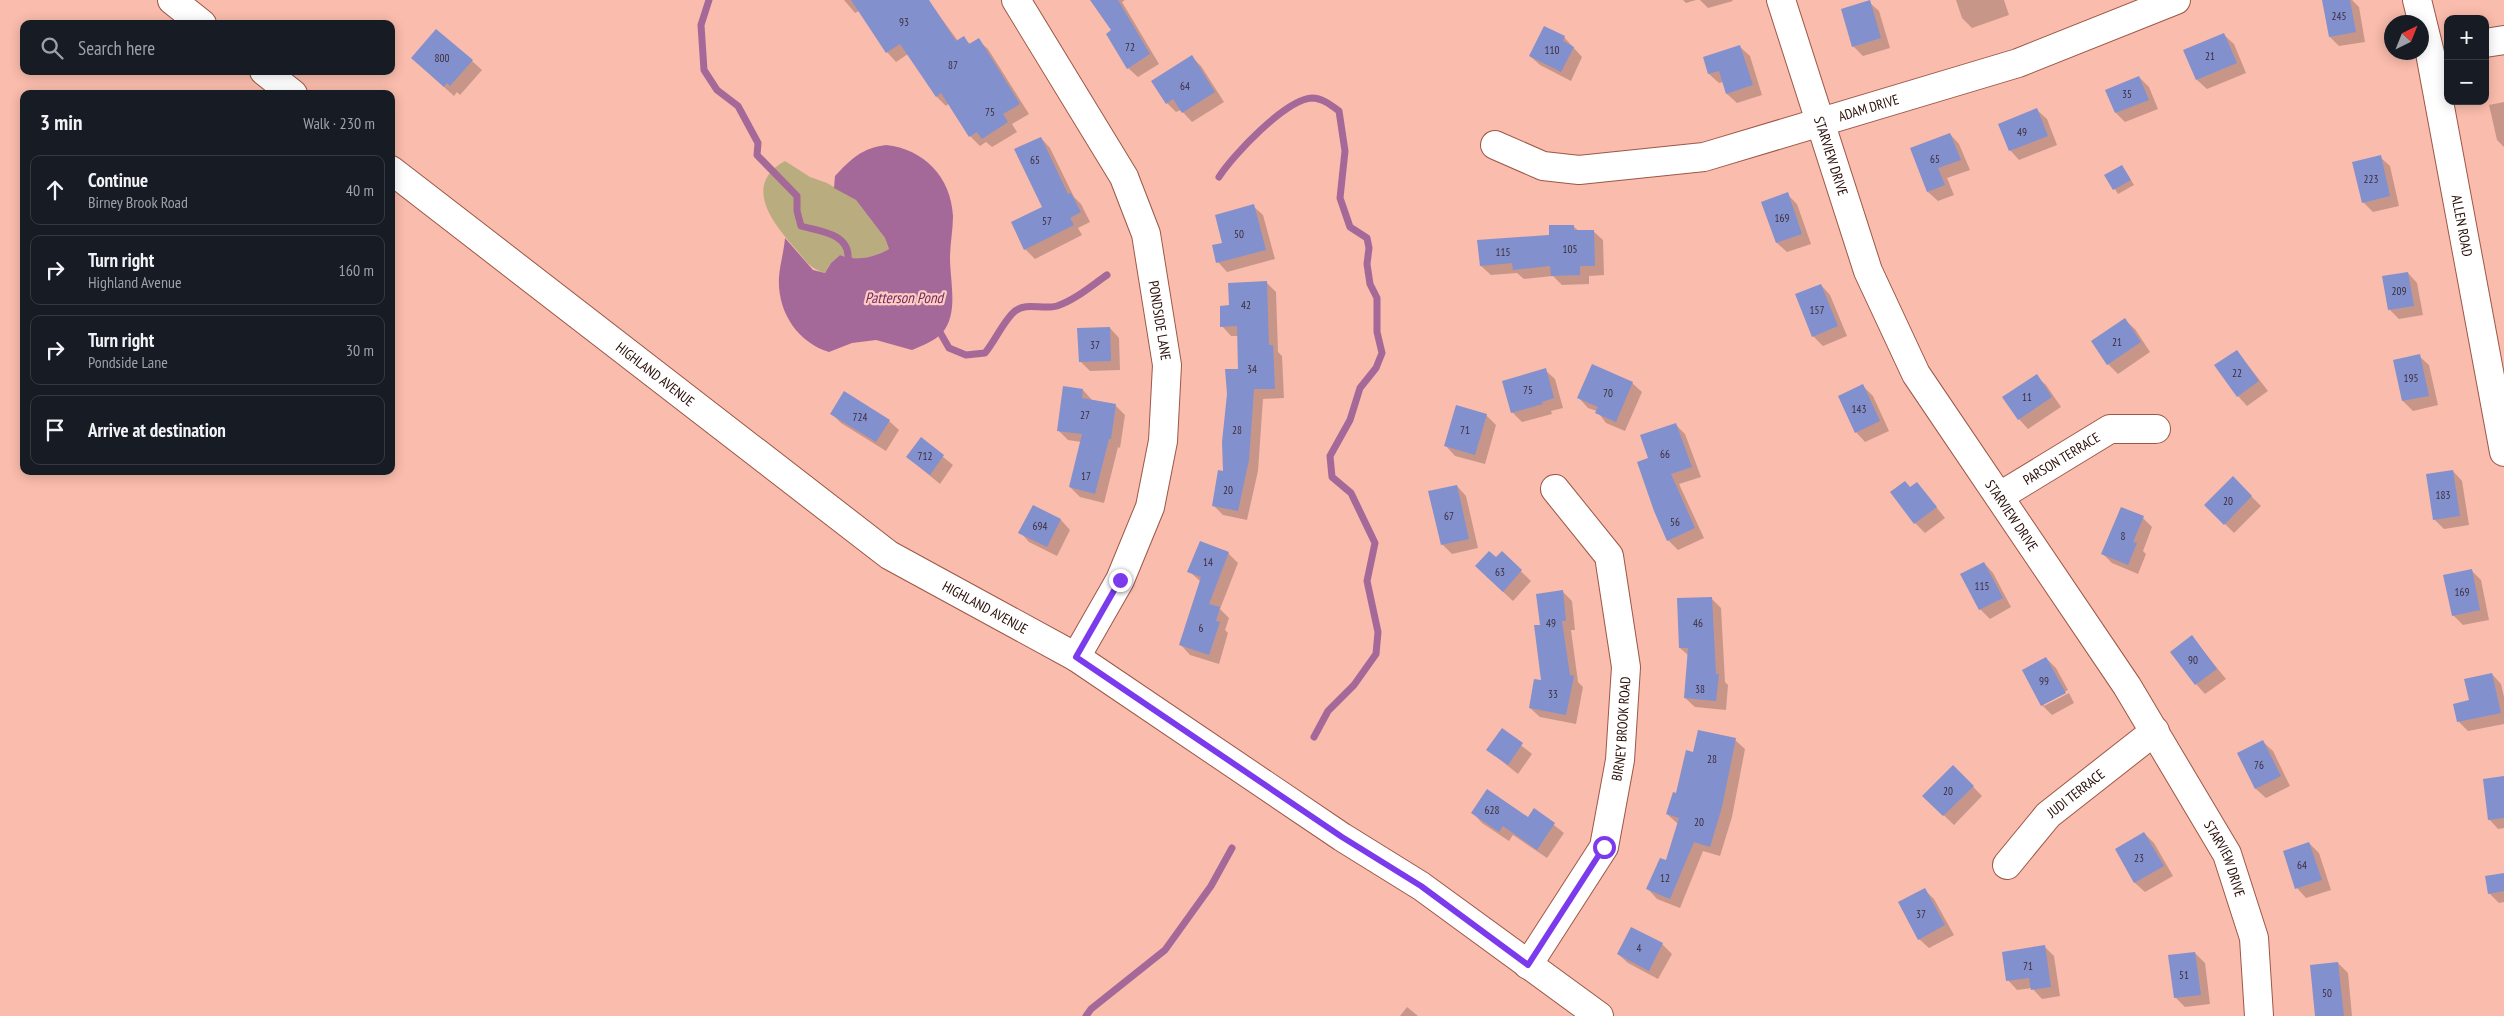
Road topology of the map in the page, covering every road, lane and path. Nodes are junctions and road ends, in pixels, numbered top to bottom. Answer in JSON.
{"nodes":[{"id":1,"x":172,"y":0,"type":"edge"},
{"id":2,"x":1016,"y":0,"type":"edge"},
{"id":3,"x":1782,"y":0,"type":"edge"},
{"id":4,"x":2176,"y":0,"type":"edge"},
{"id":5,"x":2417,"y":0,"type":"edge"},
{"id":6,"x":197,"y":20,"type":"edge"},
{"id":7,"x":2504,"y":40,"type":"edge"},
{"id":8,"x":2489,"y":42,"type":"edge"},
{"id":9,"x":2439,"y":51,"type":"edge"},
{"id":10,"x":269,"y":75,"type":"edge"},
{"id":11,"x":288,"y":90,"type":"edge"},
{"id":12,"x":1820,"y":124,"type":"junction"},
{"id":13,"x":1495,"y":145,"type":"dead end"},
{"id":14,"x":395,"y":173,"type":"edge"},
{"id":15,"x":2156,"y":429,"type":"dead end"},
{"id":16,"x":2504,"y":452,"type":"edge"},
{"id":17,"x":1555,"y":489,"type":"dead end"},
{"id":18,"x":2000,"y":496,"type":"junction"},
{"id":19,"x":1076,"y":657,"type":"junction"},
{"id":20,"x":2155,"y":731,"type":"junction"},
{"id":21,"x":2007,"y":865,"type":"dead end"},
{"id":22,"x":1528,"y":965,"type":"junction"},
{"id":23,"x":1599,"y":1016,"type":"edge"},
{"id":24,"x":2259,"y":1016,"type":"edge"}],
"edges":[{"from":1,"to":6,"type":"street"},
{"from":2,"to":19,"type":"street","name":"PONDSIDE LANE"},
{"from":3,"to":12,"type":"street","name":"STARVIEW DRIVE"},
{"from":4,"to":12,"type":"street","name":"ADAM DRIVE"},
{"from":5,"to":9,"type":"street","name":"ALLEN ROAD"},
{"from":7,"to":8,"type":"street"},
{"from":9,"to":16,"type":"street","name":"ALLEN ROAD"},
{"from":10,"to":11,"type":"street"},
{"from":12,"to":13,"type":"street","name":"ADAM DRIVE"},
{"from":12,"to":18,"type":"street","name":"STARVIEW DRIVE"},
{"from":14,"to":19,"type":"street","name":"HIGHLAND AVENUE"},
{"from":15,"to":18,"type":"street","name":"PARSON TERRACE"},
{"from":17,"to":22,"type":"street","name":"BIRNEY BROOK ROAD"},
{"from":18,"to":20,"type":"street","name":"STARVIEW DRIVE"},
{"from":19,"to":22,"type":"street","name":"HIGHLAND AVENUE"},
{"from":20,"to":21,"type":"street","name":"JUDI TERRACE"},
{"from":20,"to":24,"type":"street","name":"STARVIEW DRIVE"},
{"from":22,"to":23,"type":"street","name":"HIGHLAND AVENUE"}]}
